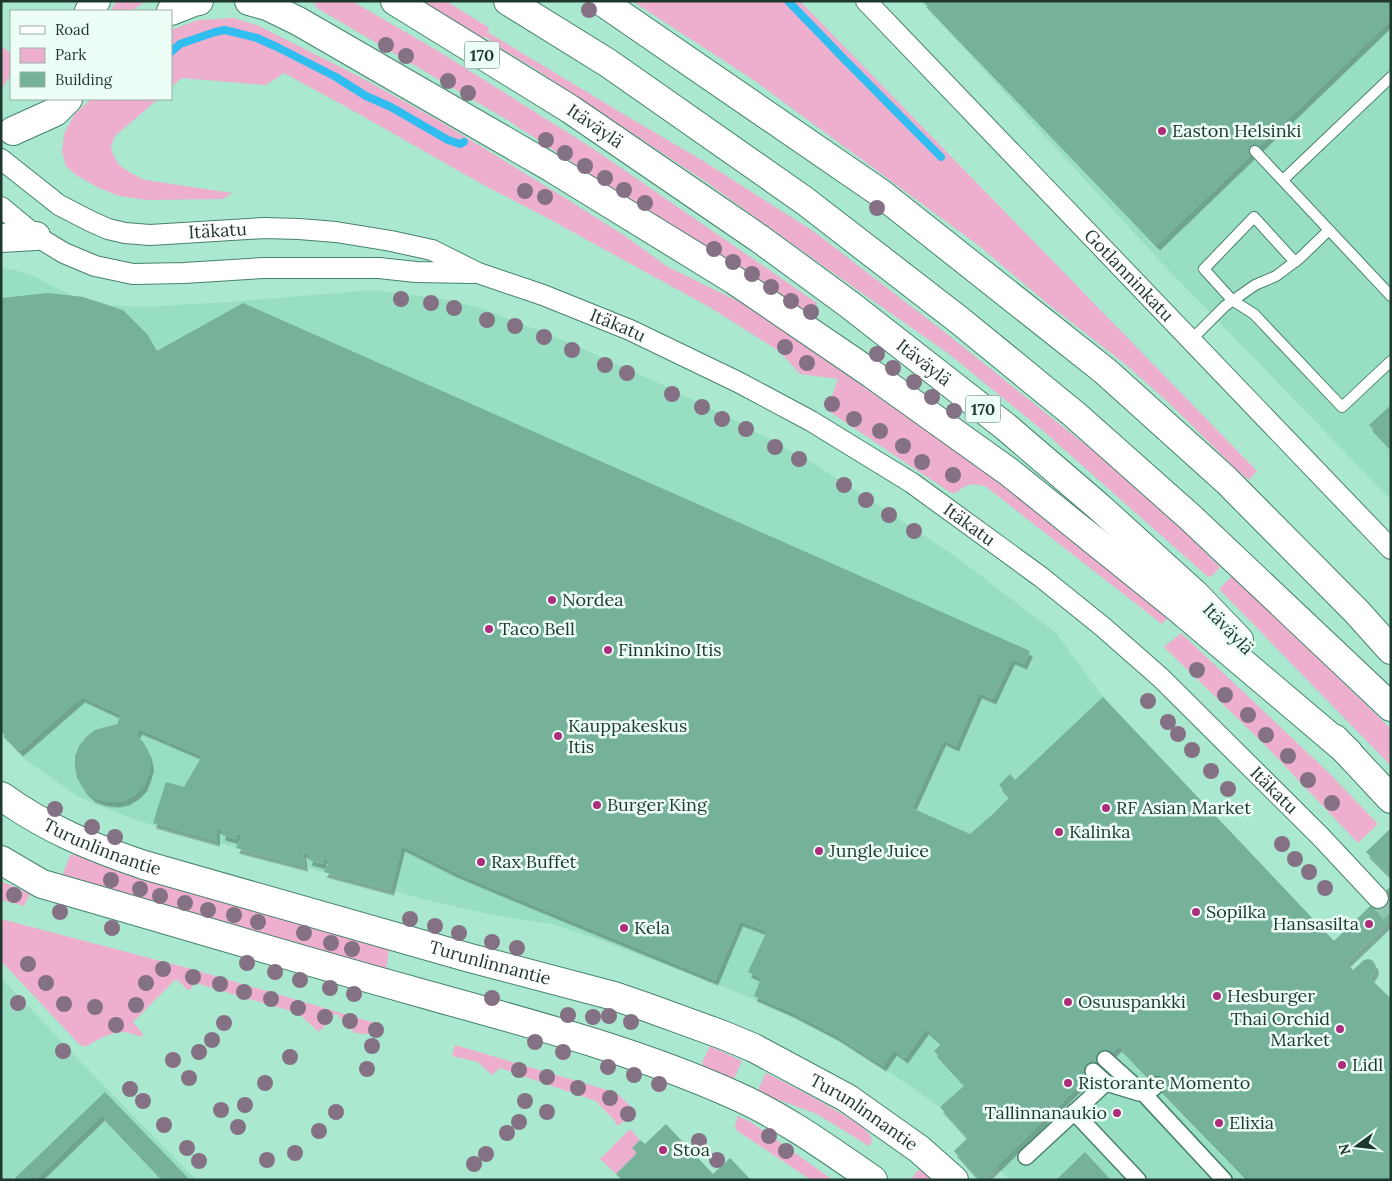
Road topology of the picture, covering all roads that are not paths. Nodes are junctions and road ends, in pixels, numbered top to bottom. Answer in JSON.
{"nodes":[{"id":1,"x":199,"y":1,"type":"edge"},
{"id":2,"x":249,"y":1,"type":"edge"},
{"id":3,"x":395,"y":1,"type":"edge"},
{"id":4,"x":508,"y":1,"type":"edge"},
{"id":5,"x":601,"y":1,"type":"edge"},
{"id":6,"x":866,"y":1,"type":"edge"},
{"id":7,"x":172,"y":10,"type":"edge"},
{"id":8,"x":1391,"y":77,"type":"edge"},
{"id":9,"x":29,"y":100,"type":"edge"},
{"id":10,"x":67,"y":100,"type":"edge"},
{"id":11,"x":7,"y":137,"type":"edge"},
{"id":12,"x":1256,"y":151,"type":"dead end"},
{"id":13,"x":1,"y":160,"type":"edge"},
{"id":14,"x":1283,"y":180,"type":"junction"},
{"id":15,"x":1,"y":207,"type":"edge"},
{"id":16,"x":1329,"y":230,"type":"junction"},
{"id":17,"x":36,"y":236,"type":"junction"},
{"id":18,"x":1,"y":238,"type":"edge"},
{"id":19,"x":1295,"y":262,"type":"junction"},
{"id":20,"x":478,"y":273,"type":"junction"},
{"id":21,"x":1391,"y":296,"type":"edge"},
{"id":22,"x":1232,"y":300,"type":"junction"},
{"id":23,"x":1191,"y":340,"type":"junction"},
{"id":24,"x":1391,"y":361,"type":"edge"},
{"id":25,"x":1391,"y":549,"type":"edge"},
{"id":26,"x":1391,"y":650,"type":"edge"},
{"id":27,"x":1391,"y":707,"type":"edge"},
{"id":28,"x":1348,"y":752,"type":"junction"},
{"id":29,"x":1,"y":796,"type":"edge"},
{"id":30,"x":1391,"y":800,"type":"edge"},
{"id":31,"x":1,"y":860,"type":"edge"},
{"id":32,"x":1378,"y":898,"type":"tunnel mouth"},
{"id":33,"x":1105,"y":1059,"type":"dead end"},
{"id":34,"x":1093,"y":1070,"type":"dead end"},
{"id":35,"x":1106,"y":1083,"type":"junction"},
{"id":36,"x":1157,"y":1085,"type":"dead end"},
{"id":37,"x":1145,"y":1095,"type":"junction"},
{"id":38,"x":1074,"y":1112,"type":"junction"},
{"id":39,"x":1030,"y":1162,"type":"dead end"},
{"id":40,"x":873,"y":1180,"type":"edge"},
{"id":41,"x":954,"y":1180,"type":"edge"},
{"id":42,"x":1138,"y":1180,"type":"edge"},
{"id":43,"x":1224,"y":1180,"type":"edge"}],
"edges":[{"from":1,"to":7,"type":"main road"},
{"from":2,"to":28,"type":"main road"},
{"from":3,"to":28,"type":"main road","name":"Itäväylä","number":"170"},
{"from":4,"to":27,"type":"main road"},
{"from":5,"to":26,"type":"main road"},
{"from":6,"to":23,"type":"street","name":"Gotlanninkatu"},
{"from":8,"to":14,"type":"lane"},
{"from":9,"to":11,"type":"main road"},
{"from":10,"to":11,"type":"main road"},
{"from":12,"to":14,"type":"lane"},
{"from":13,"to":20,"type":"street","name":"Itäkatu"},
{"from":14,"to":16,"type":"lane"},
{"from":15,"to":17,"type":"street","name":"Itäkatu"},
{"from":16,"to":19,"type":"lane"},
{"from":16,"to":21,"type":"lane"},
{"from":17,"to":18,"type":"main road"},
{"from":17,"to":20,"type":"street","name":"Itäkatu"},
{"from":19,"to":22,"type":"lane"},
{"from":19,"to":22,"type":"lane"},
{"from":20,"to":32,"type":"street","name":"Itäkatu"},
{"from":22,"to":23,"type":"lane"},
{"from":22,"to":24,"type":"lane"},
{"from":23,"to":25,"type":"street","name":"Gotlanninkatu"},
{"from":28,"to":30,"type":"main road","name":"Itäväylä","number":"170"},
{"from":29,"to":41,"type":"main road","name":"Turunlinnantie"},
{"from":31,"to":40,"type":"main road"},
{"from":33,"to":37,"type":"street"},
{"from":34,"to":35,"type":"street"},
{"from":35,"to":37,"type":"street"},
{"from":35,"to":38,"type":"street"},
{"from":36,"to":37,"type":"street"},
{"from":37,"to":43,"type":"street"},
{"from":38,"to":39,"type":"street"},
{"from":38,"to":42,"type":"street"}]}
